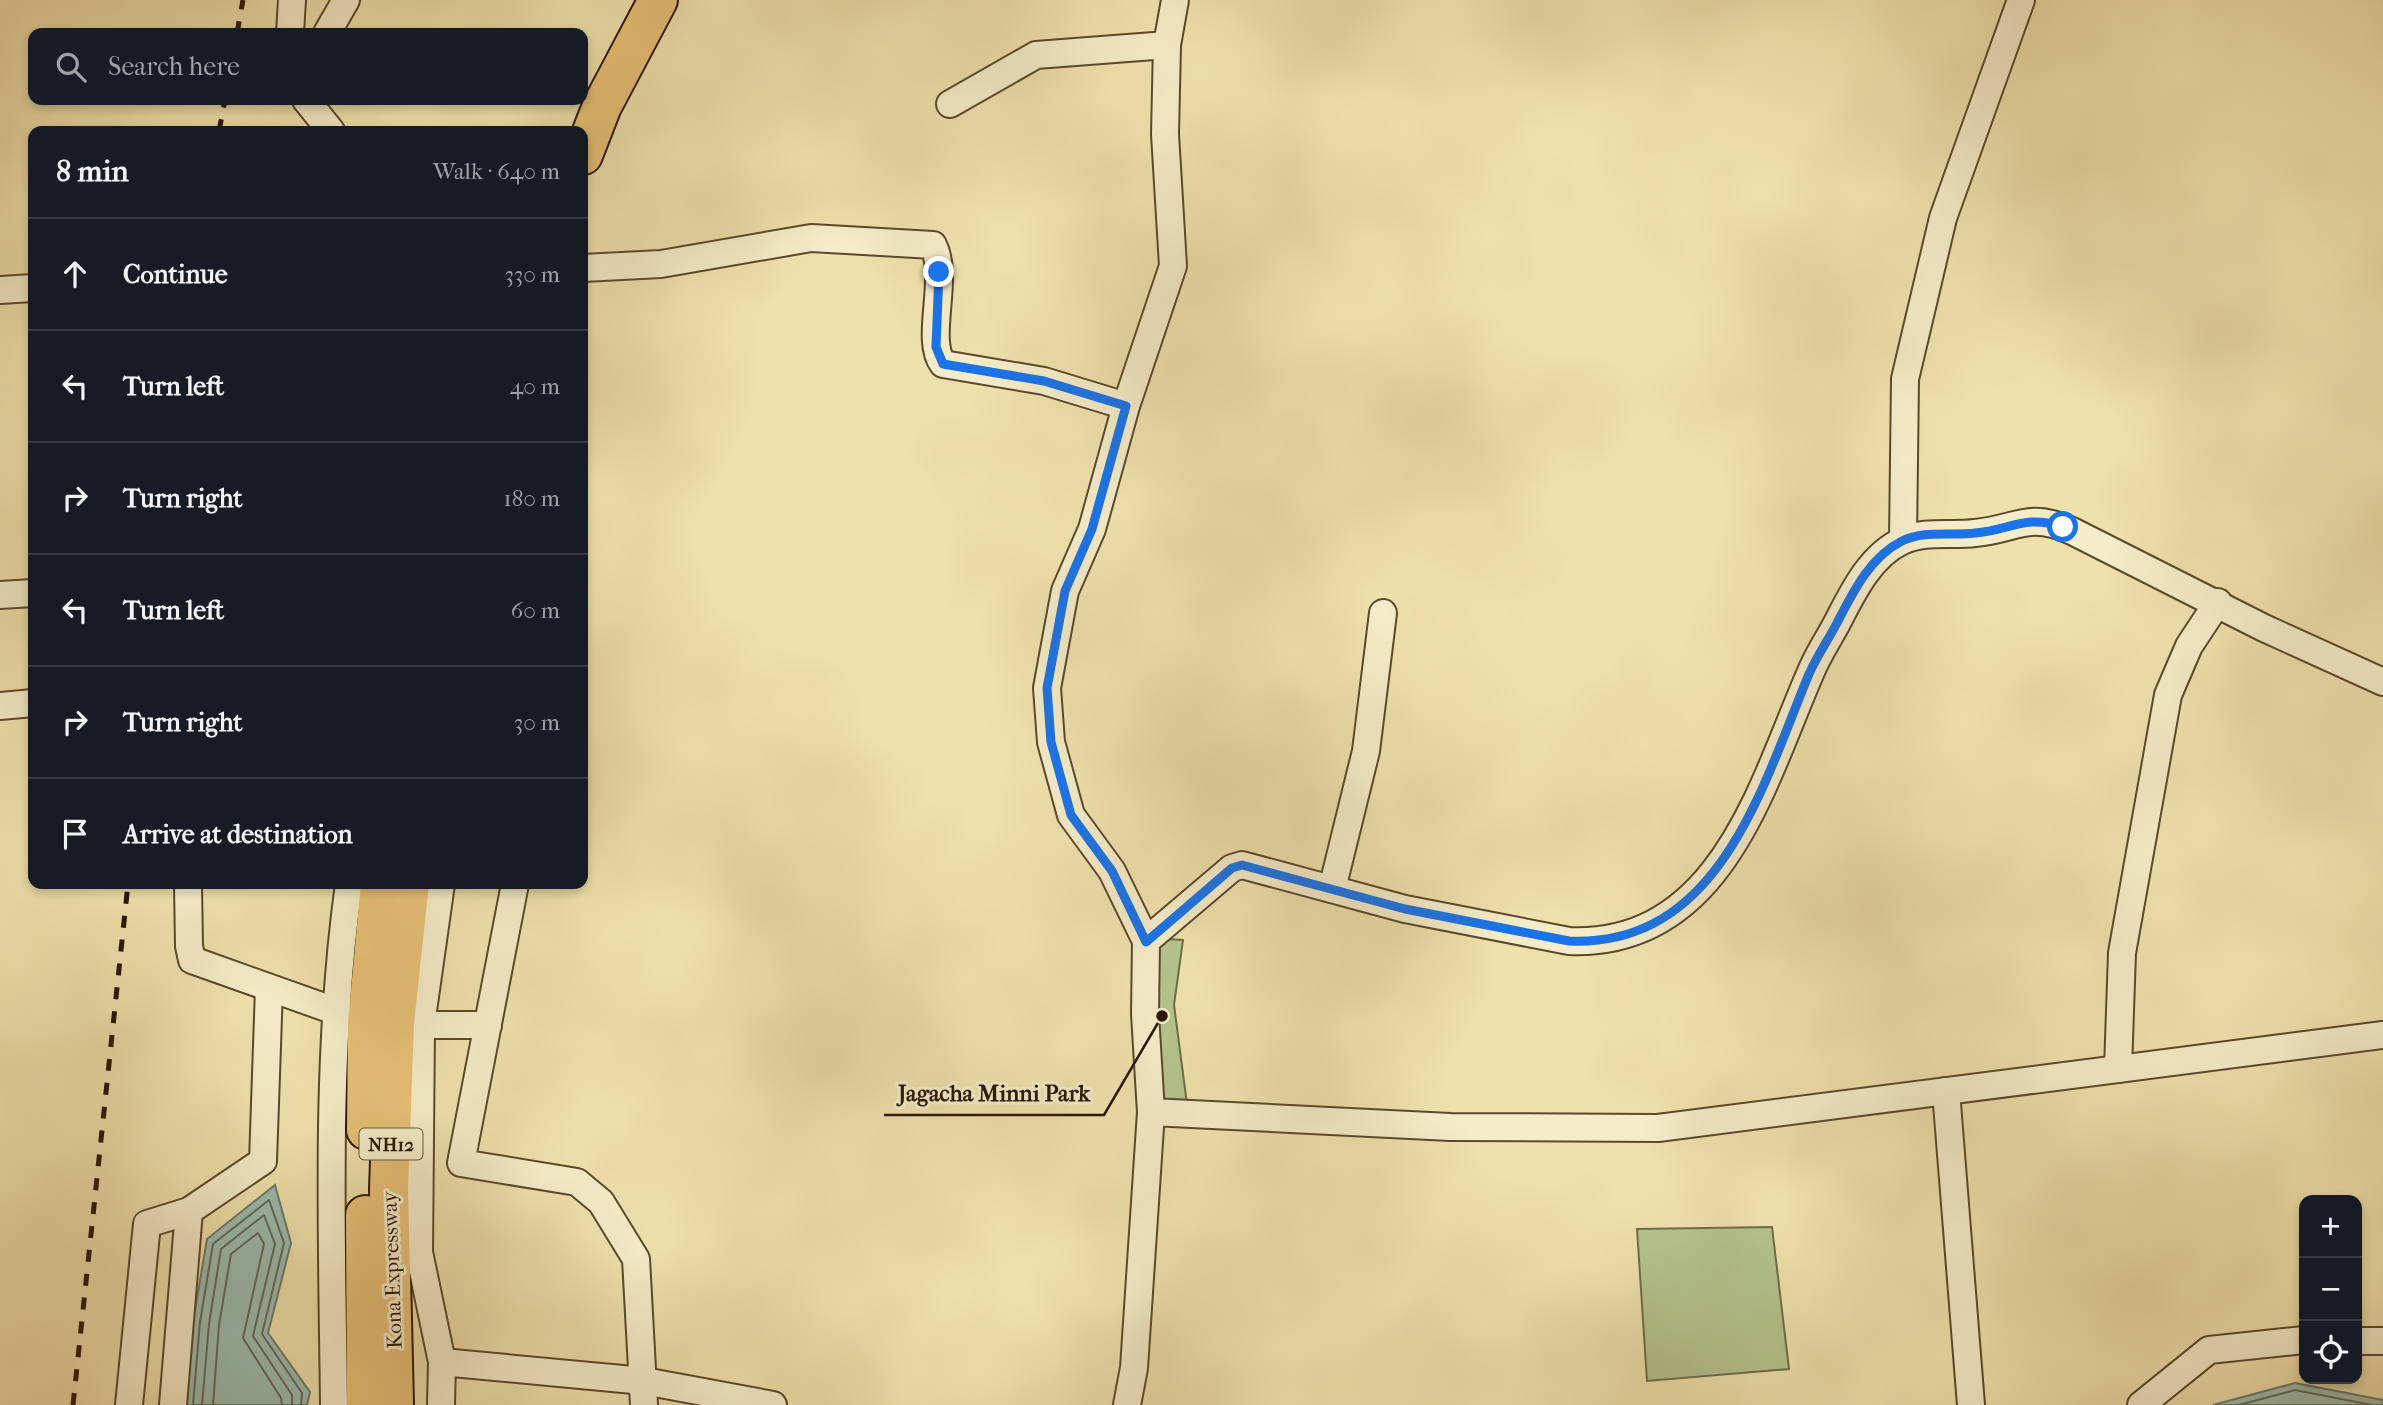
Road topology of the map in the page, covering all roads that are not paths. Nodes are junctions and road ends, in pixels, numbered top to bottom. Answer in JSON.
{"nodes":[{"id":1,"x":292,"y":0,"type":"edge"},
{"id":2,"x":346,"y":0,"type":"edge"},
{"id":3,"x":629,"y":0,"type":"edge"},
{"id":4,"x":658,"y":0,"type":"edge"},
{"id":5,"x":1175,"y":0,"type":"edge"},
{"id":6,"x":2021,"y":0,"type":"edge"},
{"id":7,"x":290,"y":28,"type":"edge"},
{"id":8,"x":330,"y":28,"type":"edge"},
{"id":9,"x":1167,"y":45,"type":"junction"},
{"id":10,"x":588,"y":84,"type":"edge"},
{"id":11,"x":950,"y":104,"type":"dead end"},
{"id":12,"x":310,"y":105,"type":"edge"},
{"id":13,"x":577,"y":105,"type":"edge"},
{"id":14,"x":327,"y":126,"type":"edge"},
{"id":15,"x":567,"y":126,"type":"edge"},
{"id":16,"x":588,"y":142,"type":"edge"},
{"id":17,"x":588,"y":268,"type":"edge"},
{"id":18,"x":28,"y":288,"type":"edge"},
{"id":19,"x":0,"y":290,"type":"edge"},
{"id":20,"x":1126,"y":406,"type":"junction"},
{"id":21,"x":1903,"y":540,"type":"junction"},
{"id":22,"x":28,"y":593,"type":"edge"},
{"id":23,"x":0,"y":595,"type":"edge"},
{"id":24,"x":2218,"y":602,"type":"junction"},
{"id":25,"x":1383,"y":614,"type":"dead end"},
{"id":26,"x":2383,"y":682,"type":"edge"},
{"id":27,"x":28,"y":703,"type":"edge"},
{"id":28,"x":0,"y":706,"type":"edge"},
{"id":29,"x":188,"y":889,"type":"edge"},
{"id":30,"x":350,"y":889,"type":"edge"},
{"id":31,"x":380,"y":889,"type":"edge"},
{"id":32,"x":409,"y":889,"type":"edge"},
{"id":33,"x":439,"y":889,"type":"edge"},
{"id":34,"x":514,"y":889,"type":"edge"},
{"id":35,"x":1332,"y":889,"type":"junction"},
{"id":36,"x":1146,"y":942,"type":"junction"},
{"id":37,"x":269,"y":988,"type":"junction"},
{"id":38,"x":380,"y":1021,"type":"junction"},
{"id":39,"x":488,"y":1025,"type":"junction"},
{"id":40,"x":2383,"y":1035,"type":"edge"},
{"id":41,"x":2118,"y":1069,"type":"junction"},
{"id":42,"x":1946,"y":1091,"type":"junction"},
{"id":43,"x":1151,"y":1112,"type":"junction"},
{"id":44,"x":188,"y":1211,"type":"junction"},
{"id":45,"x":2299,"y":1341,"type":"edge"},
{"id":46,"x":2362,"y":1341,"type":"edge"},
{"id":47,"x":2383,"y":1341,"type":"edge"},
{"id":48,"x":442,"y":1363,"type":"junction"},
{"id":49,"x":644,"y":1393,"type":"edge"},
{"id":50,"x":129,"y":1405,"type":"edge"},
{"id":51,"x":173,"y":1405,"type":"edge"},
{"id":52,"x":334,"y":1405,"type":"edge"},
{"id":53,"x":366,"y":1405,"type":"edge"},
{"id":54,"x":394,"y":1405,"type":"edge"},
{"id":55,"x":441,"y":1405,"type":"edge"},
{"id":56,"x":772,"y":1405,"type":"edge"},
{"id":57,"x":1127,"y":1405,"type":"edge"},
{"id":58,"x":1971,"y":1405,"type":"edge"},
{"id":59,"x":2141,"y":1405,"type":"edge"}],
"edges":[{"from":1,"to":7,"type":"street"},
{"from":2,"to":8,"type":"street"},
{"from":3,"to":10,"type":"highway"},
{"from":4,"to":16,"type":"highway"},
{"from":5,"to":9,"type":"street"},
{"from":6,"to":21,"type":"street"},
{"from":9,"to":11,"type":"street"},
{"from":9,"to":20,"type":"street"},
{"from":12,"to":14,"type":"street"},
{"from":13,"to":15,"type":"highway"},
{"from":17,"to":20,"type":"street"},
{"from":18,"to":19,"type":"street"},
{"from":20,"to":36,"type":"street"},
{"from":21,"to":24,"type":"street"},
{"from":21,"to":35,"type":"street"},
{"from":22,"to":23,"type":"street"},
{"from":24,"to":26,"type":"street"},
{"from":24,"to":41,"type":"street"},
{"from":25,"to":35,"type":"street"},
{"from":27,"to":28,"type":"street"},
{"from":29,"to":37,"type":"street"},
{"from":30,"to":38,"type":"street"},
{"from":31,"to":38,"type":"highway","name":"Kona Expressway","number":"NH12"},
{"from":32,"to":38,"type":"highway","name":"Kona Expressway","number":"NH12"},
{"from":33,"to":38,"type":"street"},
{"from":34,"to":39,"type":"street"},
{"from":35,"to":36,"type":"street"},
{"from":36,"to":43,"type":"street"},
{"from":37,"to":38,"type":"street"},
{"from":37,"to":44,"type":"street"},
{"from":38,"to":39,"type":"street"},
{"from":38,"to":48,"type":"street"},
{"from":38,"to":52,"type":"street"},
{"from":38,"to":53,"type":"highway","name":"Kona Expressway","number":"NH12"},
{"from":38,"to":54,"type":"highway","name":"Kona Expressway","number":"NH12"},
{"from":39,"to":49,"type":"street"},
{"from":40,"to":41,"type":"street"},
{"from":41,"to":42,"type":"street"},
{"from":42,"to":43,"type":"street"},
{"from":42,"to":58,"type":"street"},
{"from":43,"to":57,"type":"street"},
{"from":44,"to":50,"type":"street"},
{"from":44,"to":51,"type":"street"},
{"from":45,"to":59,"type":"street"},
{"from":46,"to":47,"type":"street"},
{"from":48,"to":49,"type":"street"},
{"from":48,"to":55,"type":"street"},
{"from":49,"to":56,"type":"street"}]}
